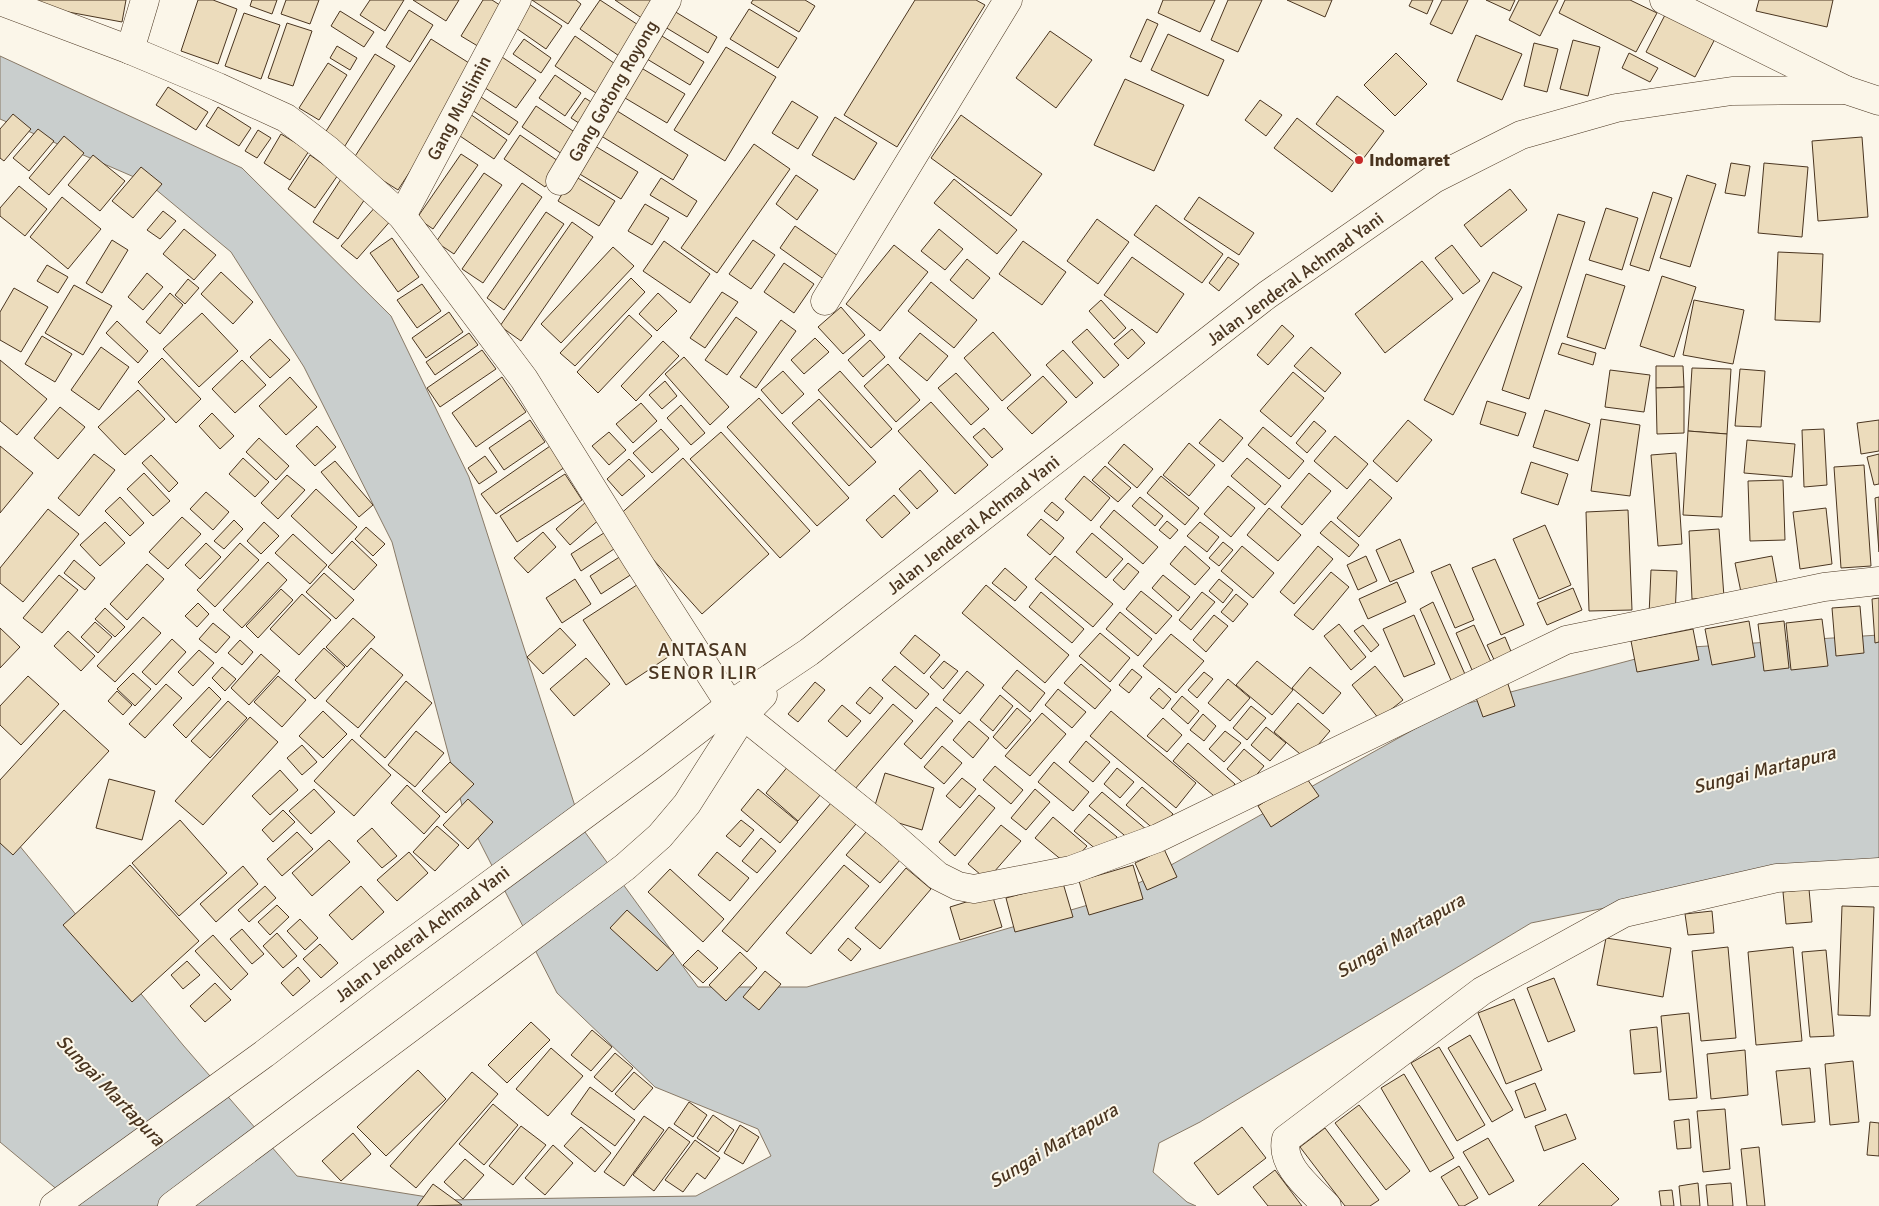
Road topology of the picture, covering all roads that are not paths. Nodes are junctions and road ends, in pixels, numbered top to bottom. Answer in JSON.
{"nodes":[{"id":1,"x":145,"y":0,"type":"edge"},
{"id":2,"x":517,"y":0,"type":"edge"},
{"id":3,"x":667,"y":0,"type":"edge"},
{"id":4,"x":1008,"y":0,"type":"edge"},
{"id":5,"x":1664,"y":0,"type":"edge"},
{"id":6,"x":0,"y":1,"type":"edge"},
{"id":7,"x":130,"y":50,"type":"junction"},
{"id":8,"x":1846,"y":90,"type":"junction"},
{"id":9,"x":1879,"y":101,"type":"edge"},
{"id":10,"x":560,"y":181,"type":"dead end"},
{"id":11,"x":402,"y":216,"type":"junction"},
{"id":12,"x":825,"y":302,"type":"dead end"},
{"id":13,"x":1879,"y":581,"type":"edge"},
{"id":14,"x":737,"y":711,"type":"junction"},
{"id":15,"x":1879,"y":872,"type":"edge"},
{"id":16,"x":54,"y":1206,"type":"edge"},
{"id":17,"x":172,"y":1206,"type":"edge"},
{"id":18,"x":1327,"y":1206,"type":"edge"}],
"edges":[{"from":1,"to":7,"type":"main road"},
{"from":2,"to":11,"type":"main road","name":"Gang Muslimin"},
{"from":3,"to":10,"type":"main road","name":"Gang Gotong Royong"},
{"from":4,"to":12,"type":"main road"},
{"from":5,"to":8,"type":"main road"},
{"from":6,"to":7,"type":"main road"},
{"from":7,"to":11,"type":"main road"},
{"from":8,"to":9,"type":"main road","name":"Jalan Jenderal Achmad Yani"},
{"from":8,"to":14,"type":"main road","name":"Jalan Jenderal Achmad Yani"},
{"from":11,"to":14,"type":"main road"},
{"from":13,"to":14,"type":"main road"},
{"from":14,"to":16,"type":"main road","name":"Jalan Jenderal Achmad Yani"},
{"from":14,"to":17,"type":"main road","name":"Jalan Jenderal Achmad Yani"},
{"from":15,"to":18,"type":"main road"}]}
